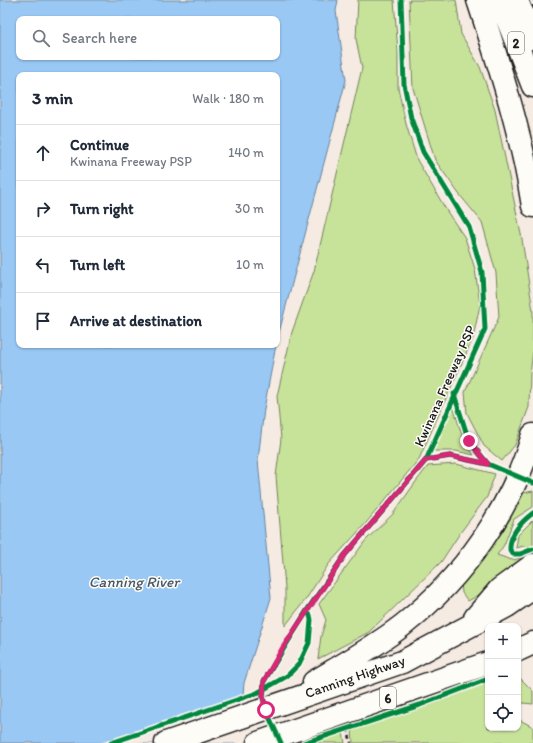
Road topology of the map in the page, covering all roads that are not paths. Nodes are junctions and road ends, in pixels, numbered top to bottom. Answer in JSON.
{"nodes":[{"id":1,"x":478,"y":0,"type":"edge"},
{"id":2,"x":500,"y":0,"type":"edge"},
{"id":3,"x":516,"y":0,"type":"edge"},
{"id":4,"x":533,"y":38,"type":"edge"},
{"id":5,"x":533,"y":86,"type":"edge"},
{"id":6,"x":533,"y":206,"type":"edge"},
{"id":7,"x":533,"y":435,"type":"edge"},
{"id":8,"x":533,"y":565,"type":"edge"},
{"id":9,"x":533,"y":588,"type":"edge"},
{"id":10,"x":465,"y":630,"type":"junction"},
{"id":11,"x":533,"y":643,"type":"edge"},
{"id":12,"x":521,"y":649,"type":"edge"},
{"id":13,"x":533,"y":659,"type":"edge"},
{"id":14,"x":521,"y":660,"type":"edge"},
{"id":15,"x":485,"y":664,"type":"edge"},
{"id":16,"x":279,"y":704,"type":"junction"},
{"id":17,"x":166,"y":743,"type":"edge"},
{"id":18,"x":258,"y":743,"type":"edge"}],
"edges":[{"from":1,"to":6,"type":"highway"},
{"from":2,"to":5,"type":"highway","number":"2"},
{"from":3,"to":4,"type":"highway"},
{"from":7,"to":16,"type":"highway"},
{"from":8,"to":10,"type":"highway"},
{"from":9,"to":10,"type":"highway","name":"Canning Highway","number":"6"},
{"from":10,"to":16,"type":"highway","name":"Canning Highway","number":"6"},
{"from":11,"to":12,"type":"highway"},
{"from":13,"to":14,"type":"highway"},
{"from":15,"to":18,"type":"highway","number":"6"},
{"from":16,"to":17,"type":"highway","name":"Canning Highway","number":"6"}]}
